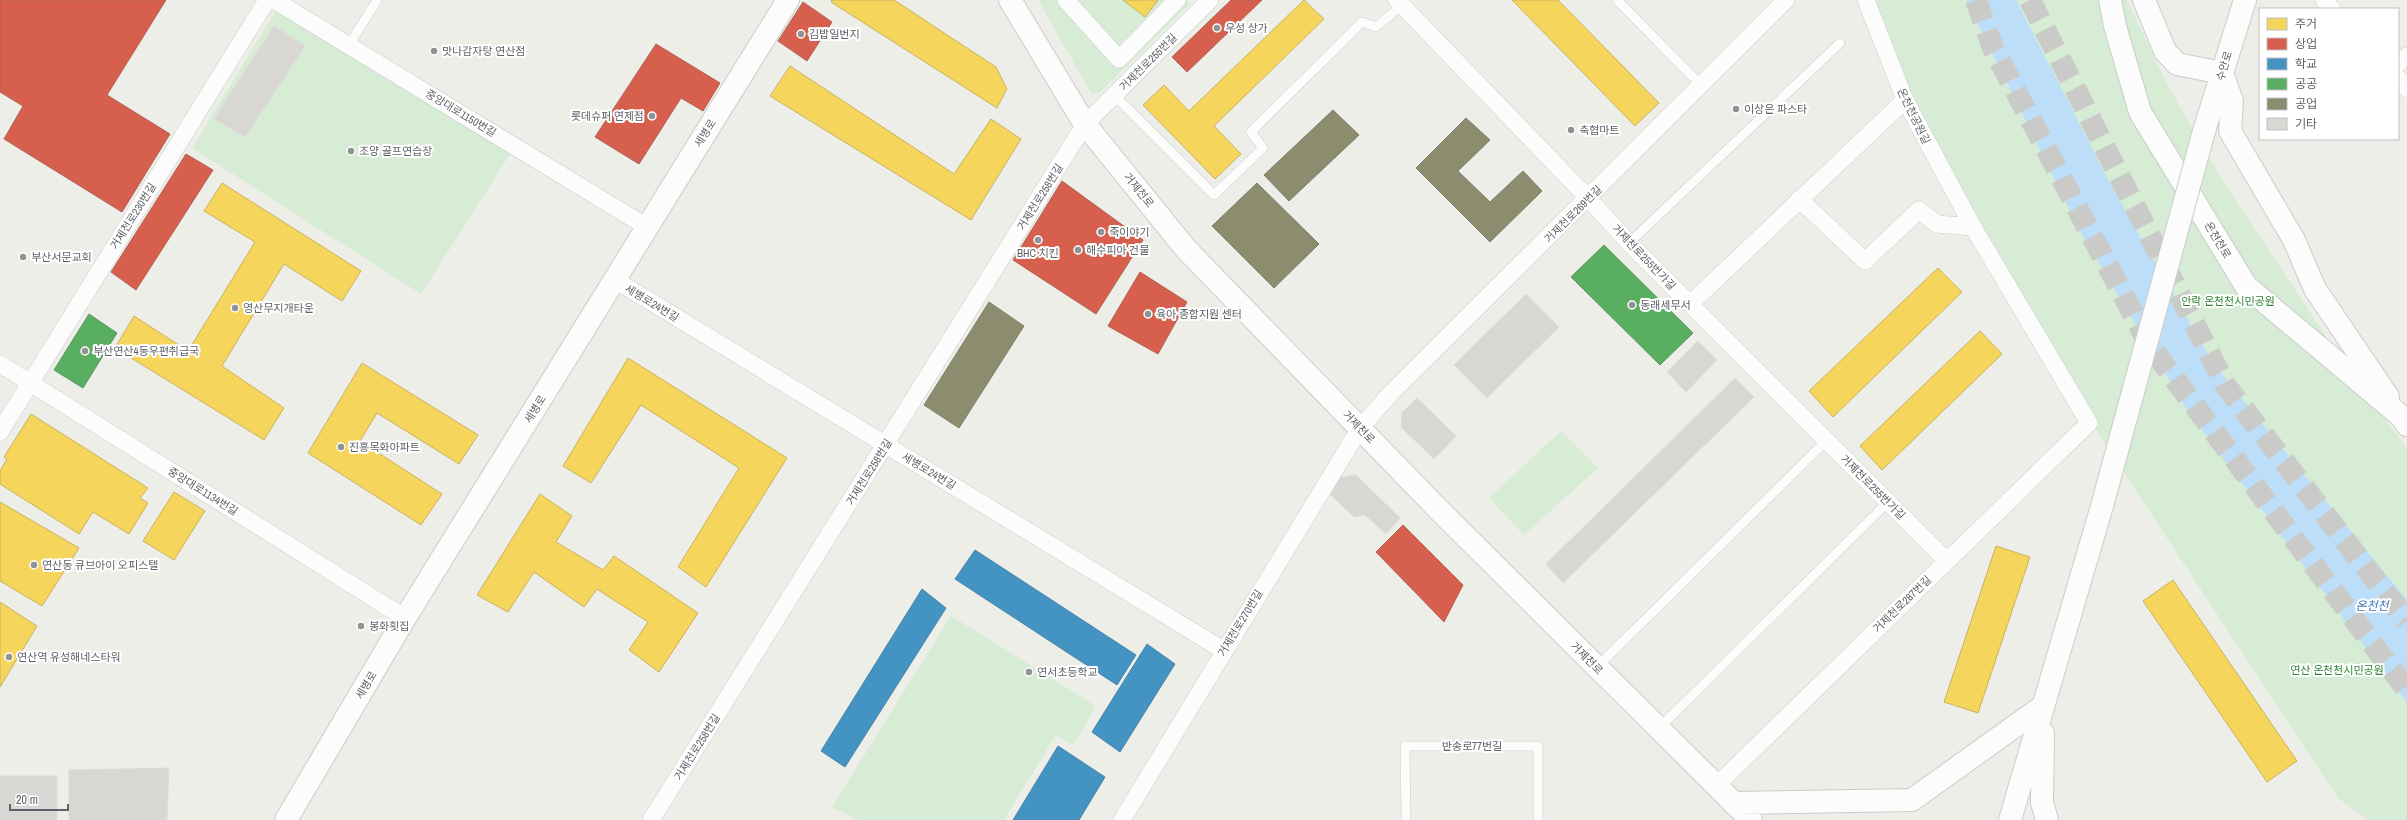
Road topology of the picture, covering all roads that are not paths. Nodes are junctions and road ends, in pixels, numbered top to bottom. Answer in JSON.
{"nodes":[{"id":1,"x":267,"y":0,"type":"edge"},
{"id":2,"x":274,"y":0,"type":"edge"},
{"id":3,"x":377,"y":0,"type":"edge"},
{"id":4,"x":788,"y":0,"type":"edge"},
{"id":5,"x":1010,"y":0,"type":"edge"},
{"id":6,"x":1066,"y":0,"type":"edge"},
{"id":7,"x":1177,"y":0,"type":"edge"},
{"id":8,"x":1210,"y":0,"type":"edge"},
{"id":9,"x":1617,"y":0,"type":"edge"},
{"id":10,"x":1786,"y":0,"type":"edge"},
{"id":11,"x":1866,"y":0,"type":"edge"},
{"id":12,"x":2110,"y":0,"type":"edge"},
{"id":13,"x":2144,"y":0,"type":"edge"},
{"id":14,"x":2245,"y":0,"type":"edge"},
{"id":15,"x":2324,"y":0,"type":"edge"},
{"id":16,"x":1399,"y":2,"type":"edge"},
{"id":17,"x":2331,"y":8,"type":"edge"},
{"id":18,"x":1840,"y":43,"type":"dead end"},
{"id":19,"x":349,"y":45,"type":"junction"},
{"id":20,"x":2407,"y":56,"type":"edge"},
{"id":21,"x":2399,"y":63,"type":"edge"},
{"id":22,"x":2222,"y":73,"type":"junction"},
{"id":23,"x":2399,"y":79,"type":"edge"},
{"id":24,"x":1701,"y":85,"type":"junction"},
{"id":25,"x":2407,"y":88,"type":"edge"},
{"id":26,"x":1114,"y":95,"type":"junction"},
{"id":27,"x":1905,"y":100,"type":"junction"},
{"id":28,"x":1085,"y":124,"type":"junction"},
{"id":29,"x":1588,"y":198,"type":"junction"},
{"id":30,"x":1799,"y":199,"type":"junction"},
{"id":31,"x":647,"y":227,"type":"junction"},
{"id":32,"x":1973,"y":227,"type":"junction"},
{"id":33,"x":1629,"y":243,"type":"junction"},
{"id":34,"x":614,"y":280,"type":"junction"},
{"id":35,"x":1690,"y":304,"type":"junction"},
{"id":36,"x":0,"y":364,"type":"edge"},
{"id":37,"x":30,"y":383,"type":"junction"},
{"id":38,"x":2404,"y":421,"type":"edge"},
{"id":39,"x":2088,"y":423,"type":"joint"},
{"id":40,"x":1360,"y":428,"type":"junction"},
{"id":41,"x":0,"y":432,"type":"edge"},
{"id":42,"x":1827,"y":440,"type":"junction"},
{"id":43,"x":886,"y":444,"type":"junction"},
{"id":44,"x":1888,"y":502,"type":"junction"},
{"id":45,"x":1947,"y":561,"type":"junction"},
{"id":46,"x":405,"y":618,"type":"junction"},
{"id":47,"x":1223,"y":650,"type":"junction"},
{"id":48,"x":1597,"y":667,"type":"junction"},
{"id":49,"x":2043,"y":706,"type":"junction"},
{"id":50,"x":1659,"y":728,"type":"junction"},
{"id":51,"x":1716,"y":786,"type":"junction"},
{"id":52,"x":1733,"y":803,"type":"junction"},
{"id":53,"x":286,"y":820,"type":"edge"},
{"id":54,"x":651,"y":820,"type":"edge"},
{"id":55,"x":1122,"y":820,"type":"edge"},
{"id":56,"x":1406,"y":820,"type":"edge"},
{"id":57,"x":1538,"y":820,"type":"edge"},
{"id":58,"x":1750,"y":820,"type":"edge"},
{"id":59,"x":2010,"y":820,"type":"edge"},
{"id":60,"x":2047,"y":820,"type":"edge"}],
"edges":[{"from":1,"to":37,"type":"street","name":"거제천로230번길"},
{"from":2,"to":19,"type":"street","name":"중앙대로1150번길"},
{"from":3,"to":19,"type":"lane"},
{"from":4,"to":31,"type":"main road","name":"세병로"},
{"from":5,"to":28,"type":"main road","name":"거제천로"},
{"from":6,"to":7,"type":"street"},
{"from":8,"to":26,"type":"street","name":"거제천로255번길"},
{"from":9,"to":24,"type":"lane"},
{"from":10,"to":24,"type":"street","name":"거제천로269번길"},
{"from":11,"to":27,"type":"street","name":"온천천공원길"},
{"from":12,"to":38,"type":"main road","name":"온천천로"},
{"from":13,"to":22,"type":"main road"},
{"from":14,"to":22,"type":"main road","name":"수안로"},
{"from":15,"to":17,"type":"street"},
{"from":16,"to":26,"type":"lane"},
{"from":16,"to":29,"type":"street","name":"거제천로255번가길"},
{"from":18,"to":33,"type":"lane"},
{"from":19,"to":31,"type":"street","name":"중앙대로1150번길"},
{"from":20,"to":21,"type":"street"},
{"from":22,"to":38,"type":"main road"},
{"from":22,"to":49,"type":"main road","name":"수안로","bridge":true},
{"from":23,"to":25,"type":"street"},
{"from":24,"to":29,"type":"street","name":"거제천로269번길"},
{"from":26,"to":28,"type":"street","name":"거제천로255번길"},
{"from":27,"to":30,"type":"street"},
{"from":27,"to":32,"type":"street","name":"온천천공원길"},
{"from":28,"to":40,"type":"main road","name":"거제천로"},
{"from":28,"to":43,"type":"street","name":"거제천로258번길"},
{"from":29,"to":33,"type":"street","name":"거제천로255번가길"},
{"from":29,"to":40,"type":"street","name":"거제천로269번길"},
{"from":30,"to":32,"type":"street"},
{"from":30,"to":35,"type":"street"},
{"from":31,"to":34,"type":"main road","name":"세병로"},
{"from":32,"to":39,"type":"street","name":"온천천공원길"},
{"from":33,"to":35,"type":"street","name":"거제천로255번가길"},
{"from":34,"to":43,"type":"street","name":"세병로24번길"},
{"from":34,"to":46,"type":"main road","name":"세병로"},
{"from":35,"to":42,"type":"street","name":"거제천로255번가길"},
{"from":36,"to":37,"type":"street","name":"중앙대로1134번길"},
{"from":37,"to":41,"type":"street","name":"거제천로230번길"},
{"from":37,"to":46,"type":"street","name":"중앙대로1134번길"},
{"from":39,"to":45,"type":"street","name":"거제천로287번길"},
{"from":40,"to":47,"type":"street","name":"거제천로270번길"},
{"from":40,"to":48,"type":"main road","name":"거제천로"},
{"from":42,"to":44,"type":"street","name":"거제천로255번가길"},
{"from":42,"to":48,"type":"lane"},
{"from":43,"to":47,"type":"street","name":"세병로24번길"},
{"from":43,"to":54,"type":"street","name":"거제천로258번길"},
{"from":44,"to":45,"type":"street","name":"거제천로255번가길"},
{"from":44,"to":50,"type":"lane"},
{"from":45,"to":51,"type":"street","name":"거제천로287번길"},
{"from":46,"to":53,"type":"main road","name":"세병로"},
{"from":47,"to":55,"type":"street","name":"거제천로270번길"},
{"from":48,"to":50,"type":"main road","name":"거제천로"},
{"from":49,"to":52,"type":"main road"},
{"from":49,"to":59,"type":"main road","name":"수안로"},
{"from":49,"to":60,"type":"main road"},
{"from":50,"to":51,"type":"main road","name":"거제천로"},
{"from":51,"to":52,"type":"main road","name":"거제천로"},
{"from":52,"to":58,"type":"main road","name":"거제천로"},
{"from":56,"to":57,"type":"lane","name":"반송로77번길"}]}
